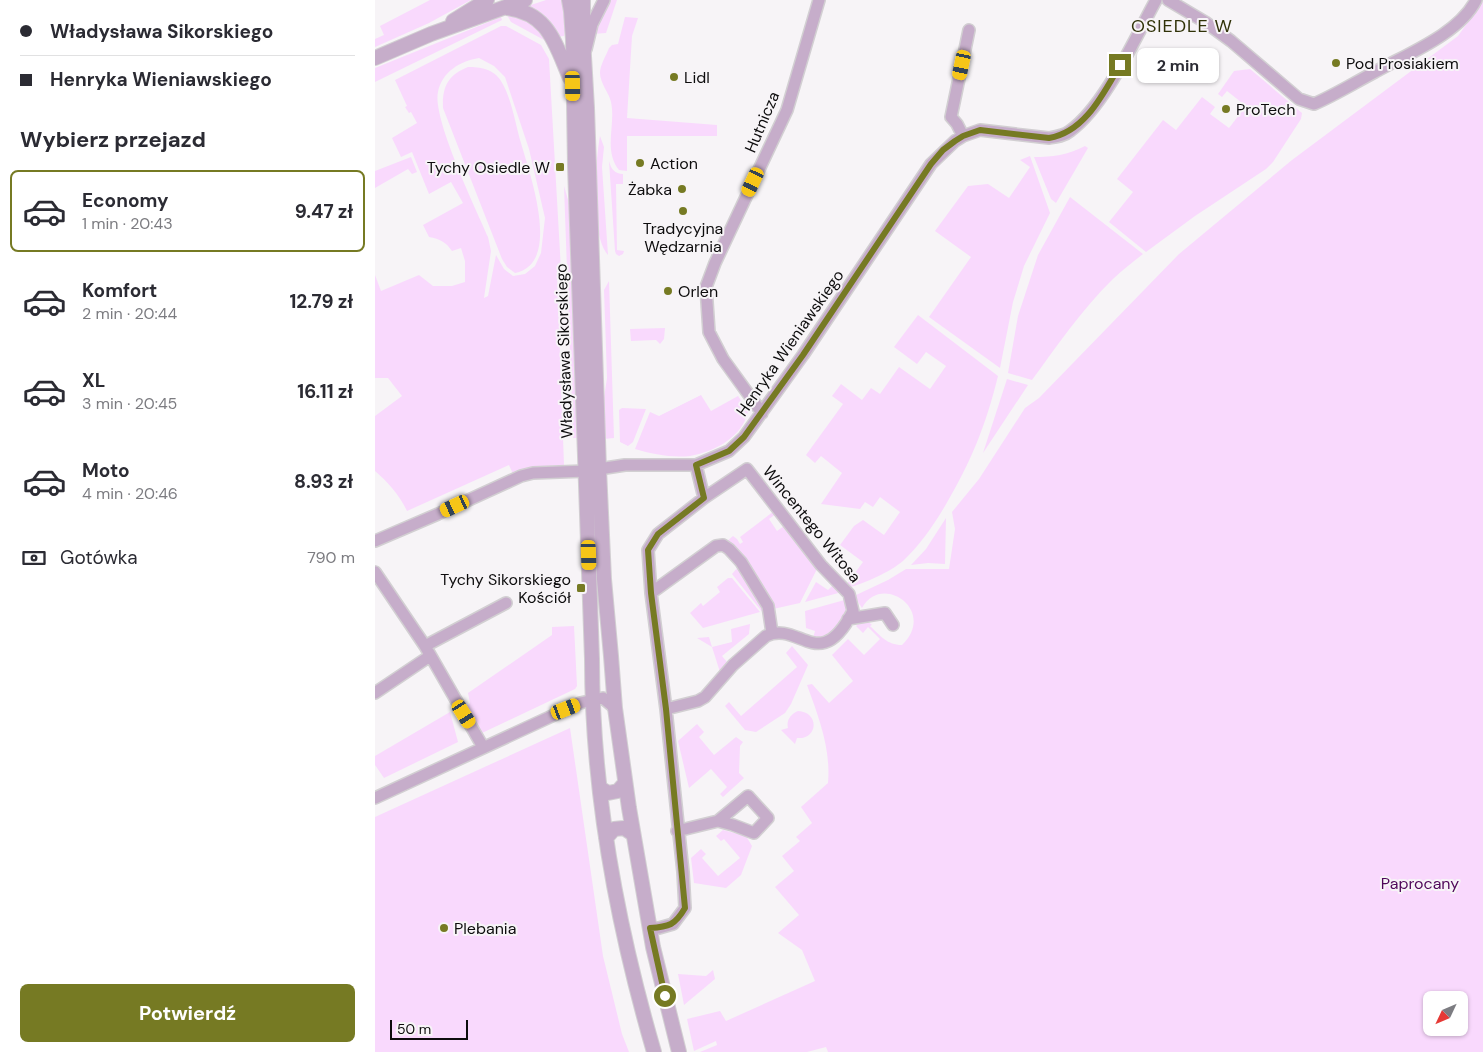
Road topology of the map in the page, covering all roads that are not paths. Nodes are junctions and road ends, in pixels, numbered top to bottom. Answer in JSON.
{"nodes":[{"id":1,"x":487,"y":0,"type":"edge"},
{"id":2,"x":525,"y":0,"type":"edge"},
{"id":3,"x":569,"y":0,"type":"edge"},
{"id":4,"x":583,"y":0,"type":"edge"},
{"id":5,"x":604,"y":0,"type":"edge"},
{"id":6,"x":819,"y":0,"type":"edge"},
{"id":7,"x":1156,"y":0,"type":"edge"},
{"id":8,"x":1168,"y":0,"type":"edge"},
{"id":9,"x":1476,"y":0,"type":"edge"},
{"id":10,"x":507,"y":8,"type":"junction"},
{"id":11,"x":969,"y":30,"type":"dead end"},
{"id":12,"x":431,"y":34,"type":"junction"},
{"id":13,"x":585,"y":55,"type":"junction"},
{"id":14,"x":375,"y":58,"type":"edge"},
{"id":15,"x":573,"y":86,"type":"junction"},
{"id":16,"x":963,"y":136,"type":"junction"},
{"id":17,"x":762,"y":413,"type":"junction"},
{"id":18,"x":696,"y":465,"type":"junction"},
{"id":19,"x":592,"y":470,"type":"junction"},
{"id":20,"x":704,"y":498,"type":"junction"},
{"id":21,"x":375,"y":541,"type":"edge"},
{"id":22,"x":375,"y":572,"type":"edge"},
{"id":23,"x":651,"y":593,"type":"junction"},
{"id":24,"x":506,"y":603,"type":"dead end"},
{"id":25,"x":848,"y":620,"type":"junction"},
{"id":26,"x":893,"y":625,"type":"dead end"},
{"id":27,"x":771,"y":633,"type":"junction"},
{"id":28,"x":428,"y":651,"type":"junction"},
{"id":29,"x":375,"y":693,"type":"edge"},
{"id":30,"x":592,"y":700,"type":"junction"},
{"id":31,"x":615,"y":708,"type":"junction"},
{"id":32,"x":666,"y":709,"type":"junction"},
{"id":33,"x":483,"y":747,"type":"junction"},
{"id":34,"x":625,"y":784,"type":"junction"},
{"id":35,"x":600,"y":788,"type":"junction"},
{"id":36,"x":375,"y":798,"type":"edge"},
{"id":37,"x":718,"y":822,"type":"dead end"},
{"id":38,"x":677,"y":831,"type":"junction"},
{"id":39,"x":633,"y":834,"type":"junction"},
{"id":40,"x":606,"y":838,"type":"junction"},
{"id":41,"x":650,"y":928,"type":"junction"},
{"id":42,"x":654,"y":1052,"type":"edge"},
{"id":43,"x":679,"y":1052,"type":"edge"}],
"edges":[{"from":1,"to":12,"type":"street"},
{"from":2,"to":10,"type":"street"},
{"from":3,"to":15,"type":"street","name":"Władysława Sikorskiego"},
{"from":4,"to":13,"type":"street","name":"Władysława Sikorskiego"},
{"from":5,"to":13,"type":"street","name":"Władysława Sikorskiego"},
{"from":6,"to":17,"type":"street","name":"Hutnicza"},
{"from":7,"to":16,"type":"street","name":"Henryka Wieniawskiego"},
{"from":8,"to":9,"type":"street"},
{"from":10,"to":12,"type":"street"},
{"from":10,"to":15,"type":"street"},
{"from":11,"to":16,"type":"street"},
{"from":12,"to":14,"type":"street"},
{"from":13,"to":19,"type":"street","name":"Władysława Sikorskiego"},
{"from":15,"to":19,"type":"street","name":"Władysława Sikorskiego"},
{"from":16,"to":17,"type":"street","name":"Henryka Wieniawskiego"},
{"from":17,"to":18,"type":"street","name":"Henryka Wieniawskiego"},
{"from":18,"to":19,"type":"street","name":"Henryka Wieniawskiego"},
{"from":18,"to":20,"type":"street"},
{"from":19,"to":21,"type":"street","name":"Henryka Wieniawskiego"},
{"from":19,"to":30,"type":"street","name":"Władysława Sikorskiego"},
{"from":19,"to":31,"type":"street","name":"Władysława Sikorskiego"},
{"from":20,"to":23,"type":"street","name":"Wincentego Witosa"},
{"from":20,"to":25,"type":"street","name":"Wincentego Witosa"},
{"from":22,"to":28,"type":"street"},
{"from":23,"to":27,"type":"street"},
{"from":23,"to":32,"type":"street","name":"Wincentego Witosa"},
{"from":24,"to":28,"type":"street"},
{"from":25,"to":26,"type":"street"},
{"from":25,"to":27,"type":"street"},
{"from":27,"to":32,"type":"street"},
{"from":28,"to":29,"type":"street"},
{"from":28,"to":33,"type":"street"},
{"from":30,"to":31,"type":"street"},
{"from":30,"to":33,"type":"street"},
{"from":30,"to":35,"type":"street","name":"Władysława Sikorskiego"},
{"from":31,"to":34,"type":"street","name":"Władysława Sikorskiego"},
{"from":32,"to":38,"type":"street","name":"Wincentego Witosa"},
{"from":33,"to":36,"type":"street"},
{"from":34,"to":35,"type":"street"},
{"from":34,"to":39,"type":"street","name":"Władysława Sikorskiego"},
{"from":35,"to":40,"type":"street","name":"Władysława Sikorskiego"},
{"from":37,"to":38,"type":"street"},
{"from":38,"to":41,"type":"street","name":"Wincentego Witosa"},
{"from":39,"to":40,"type":"street"},
{"from":39,"to":41,"type":"street","name":"Władysława Sikorskiego"},
{"from":40,"to":42,"type":"street","name":"Władysława Sikorskiego"},
{"from":41,"to":43,"type":"street","name":"Władysława Sikorskiego"}]}
